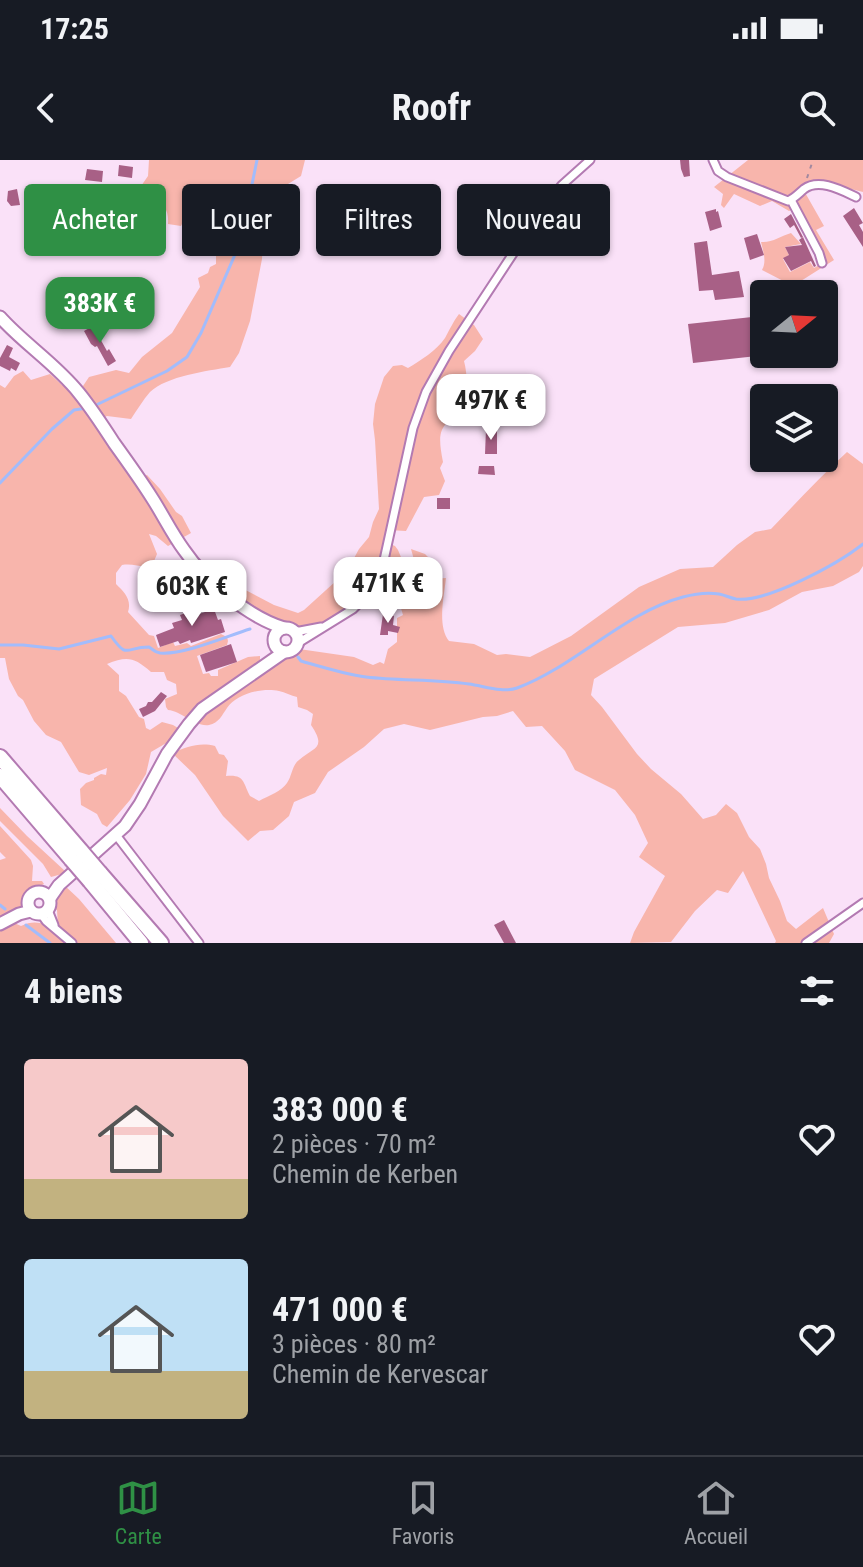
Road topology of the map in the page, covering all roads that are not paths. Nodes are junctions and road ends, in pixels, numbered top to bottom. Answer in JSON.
{"nodes":[{"id":1,"x":590,"y":160,"type":"edge"},
{"id":2,"x":713,"y":160,"type":"edge"},
{"id":3,"x":856,"y":197,"type":"dead end"},
{"id":4,"x":791,"y":200,"type":"junction"},
{"id":5,"x":822,"y":263,"type":"dead end"},
{"id":6,"x":0,"y":317,"type":"edge"},
{"id":7,"x":327,"y":625,"type":"junction"},
{"id":8,"x":282,"y":638,"type":"junction"},
{"id":9,"x":298,"y":643,"type":"joint"},
{"id":10,"x":0,"y":757,"type":"edge"},
{"id":11,"x":0,"y":776,"type":"edge"},
{"id":12,"x":116,"y":835,"type":"junction"},
{"id":13,"x":76,"y":855,"type":"junction"},
{"id":14,"x":95,"y":877,"type":"junction"},
{"id":15,"x":863,"y":903,"type":"edge"},
{"id":16,"x":37,"y":906,"type":"junction"},
{"id":17,"x":0,"y":924,"type":"edge"},
{"id":18,"x":72,"y":943,"type":"edge"},
{"id":19,"x":141,"y":943,"type":"edge"},
{"id":20,"x":161,"y":943,"type":"edge"},
{"id":21,"x":199,"y":943,"type":"edge"},
{"id":22,"x":806,"y":943,"type":"edge"}],
"edges":[{"from":1,"to":7,"type":"street"},
{"from":2,"to":4,"type":"street"},
{"from":3,"to":4,"type":"street"},
{"from":4,"to":5,"type":"street"},
{"from":6,"to":8,"type":"street"},
{"from":7,"to":8,"type":"street"},
{"from":7,"to":9,"type":"street"},
{"from":8,"to":9,"type":"street"},
{"from":8,"to":12,"type":"street"},
{"from":10,"to":13,"type":"highway"},
{"from":11,"to":13,"type":"highway"},
{"from":12,"to":16,"type":"street"},
{"from":12,"to":21,"type":"street"},
{"from":13,"to":14,"type":"highway","bridge":true},
{"from":14,"to":19,"type":"highway"},
{"from":14,"to":20,"type":"highway"},
{"from":15,"to":22,"type":"street"},
{"from":16,"to":17,"type":"street"},
{"from":16,"to":18,"type":"street"}]}
